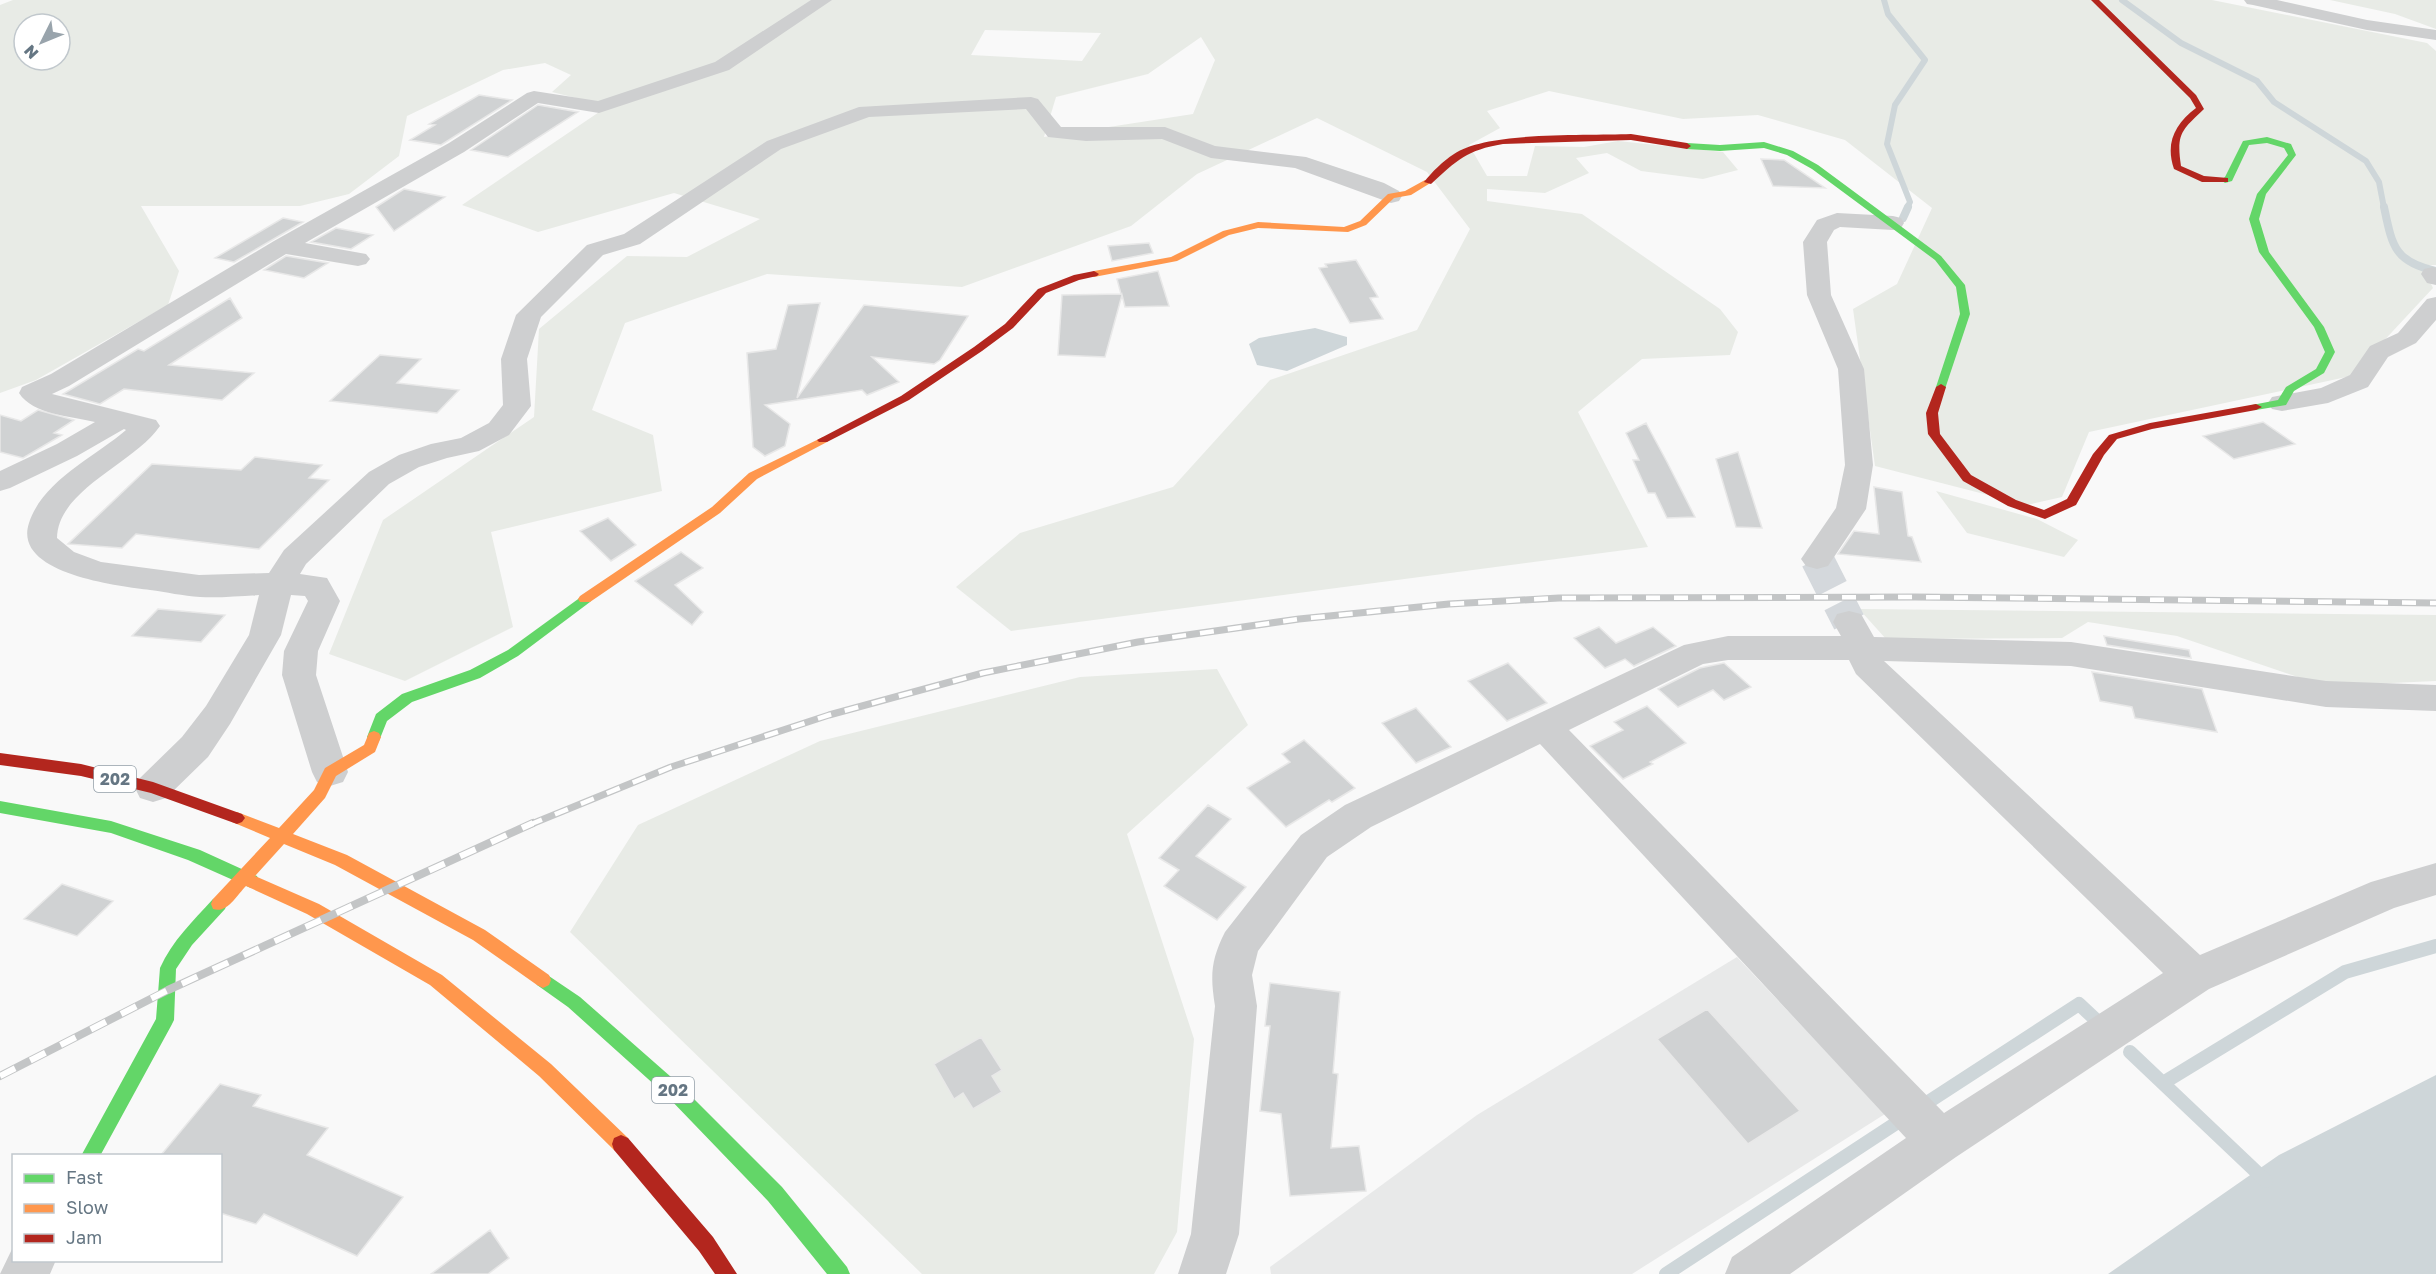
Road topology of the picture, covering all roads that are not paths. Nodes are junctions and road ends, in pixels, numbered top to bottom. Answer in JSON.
{"nodes":[{"id":1,"x":823,"y":0,"type":"edge"},
{"id":2,"x":2095,"y":0,"type":"edge"},
{"id":3,"x":2233,"y":0,"type":"edge"},
{"id":4,"x":2259,"y":2,"type":"edge"},
{"id":5,"x":2436,"y":35,"type":"edge"},
{"id":6,"x":1391,"y":196,"type":"junction"},
{"id":7,"x":1893,"y":223,"type":"junction"},
{"id":8,"x":282,"y":246,"type":"junction"},
{"id":9,"x":358,"y":259,"type":"dead end"},
{"id":10,"x":2436,"y":304,"type":"edge"},
{"id":11,"x":2282,"y":404,"type":"junction"},
{"id":12,"x":119,"y":420,"type":"junction"},
{"id":13,"x":0,"y":482,"type":"edge"},
{"id":14,"x":1817,"y":559,"type":"dead end"},
{"id":15,"x":278,"y":584,"type":"junction"},
{"id":16,"x":1855,"y":635,"type":"junction"},
{"id":17,"x":2436,"y":698,"type":"edge"},
{"id":18,"x":1544,"y":726,"type":"junction"},
{"id":19,"x":0,"y":759,"type":"edge"},
{"id":20,"x":330,"y":772,"type":"junction"},
{"id":21,"x":153,"y":788,"type":"junction"},
{"id":22,"x":0,"y":807,"type":"edge"},
{"id":23,"x":2436,"y":879,"type":"edge"},
{"id":24,"x":2194,"y":976,"type":"junction"},
{"id":25,"x":1940,"y":1141,"type":"junction"},
{"id":26,"x":91,"y":1154,"type":"edge"},
{"id":27,"x":727,"y":1274,"type":"edge"},
{"id":28,"x":840,"y":1274,"type":"edge"},
{"id":29,"x":1202,"y":1274,"type":"edge"},
{"id":30,"x":1749,"y":1274,"type":"edge"}],
"edges":[{"from":1,"to":8,"type":"street"},
{"from":2,"to":11,"type":"main road"},
{"from":3,"to":4,"type":"street"},
{"from":4,"to":5,"type":"street"},
{"from":6,"to":7,"type":"main road"},
{"from":6,"to":15,"type":"street"},
{"from":6,"to":20,"type":"main road"},
{"from":7,"to":11,"type":"main road"},
{"from":7,"to":14,"type":"street"},
{"from":8,"to":9,"type":"street"},
{"from":8,"to":12,"type":"street"},
{"from":10,"to":11,"type":"street"},
{"from":12,"to":13,"type":"street"},
{"from":12,"to":15,"type":"street"},
{"from":15,"to":20,"type":"street"},
{"from":15,"to":21,"type":"street"},
{"from":16,"to":17,"type":"street"},
{"from":16,"to":18,"type":"street"},
{"from":16,"to":24,"type":"street"},
{"from":18,"to":25,"type":"street"},
{"from":18,"to":29,"type":"street"},
{"from":19,"to":21,"type":"main road","number":"202"},
{"from":20,"to":26,"type":"main road"},
{"from":21,"to":28,"type":"main road","number":"202"},
{"from":22,"to":27,"type":"main road"},
{"from":23,"to":24,"type":"street"},
{"from":24,"to":25,"type":"street"},
{"from":25,"to":30,"type":"street"}]}
